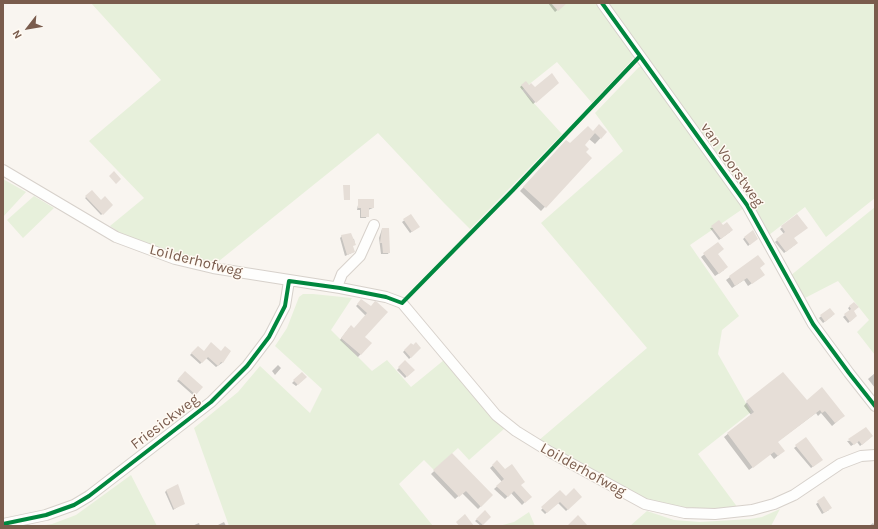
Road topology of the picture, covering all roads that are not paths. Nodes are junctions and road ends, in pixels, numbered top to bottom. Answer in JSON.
{"nodes":[{"id":1,"x":602,"y":3,"type":"edge"},
{"id":2,"x":3,"y":170,"type":"edge"},
{"id":3,"x":374,"y":224,"type":"dead end"},
{"id":4,"x":289,"y":281,"type":"junction"},
{"id":5,"x":337,"y":287,"type":"junction"},
{"id":6,"x":875,"y":406,"type":"edge"},
{"id":7,"x":875,"y":455,"type":"edge"},
{"id":8,"x":3,"y":524,"type":"edge"}],
"edges":[{"from":1,"to":6,"type":"street","name":"van Voorstweg"},
{"from":2,"to":4,"type":"street","name":"Loilderhofweg"},
{"from":3,"to":5,"type":"street"},
{"from":4,"to":5,"type":"street","name":"Loilderhofweg"},
{"from":4,"to":8,"type":"street","name":"Friesickweg"},
{"from":5,"to":7,"type":"street","name":"Loilderhofweg"}]}
